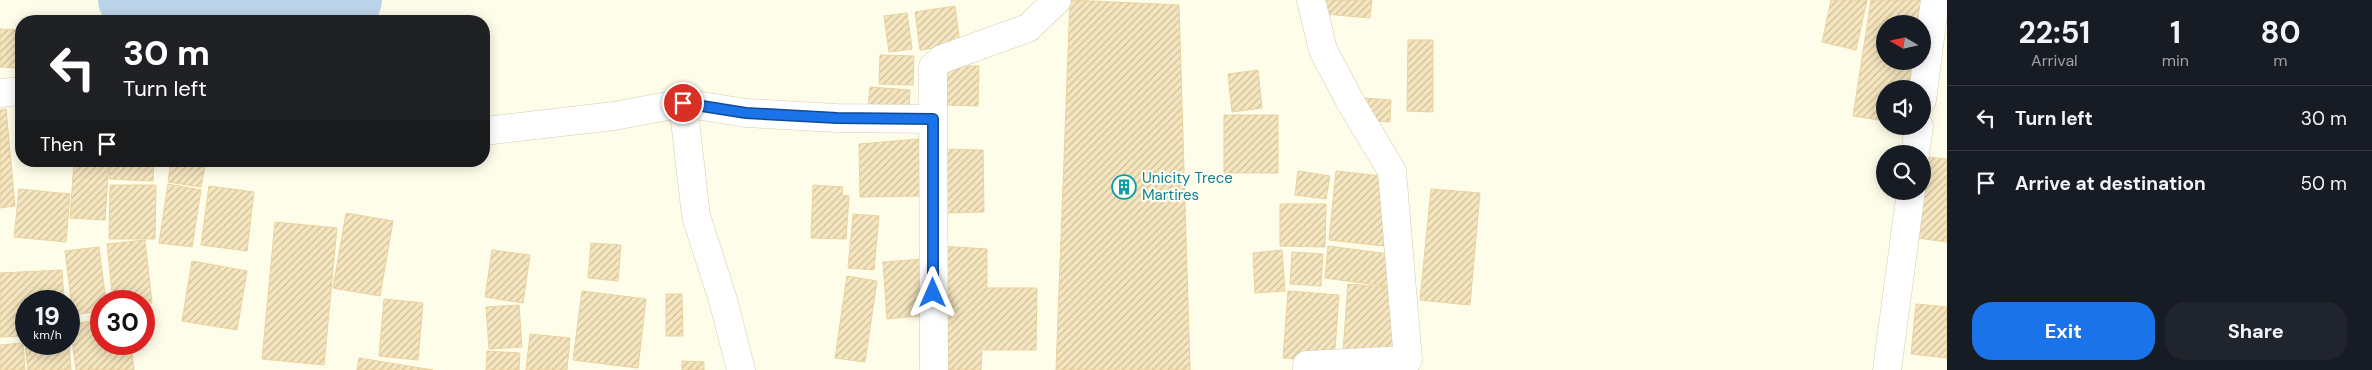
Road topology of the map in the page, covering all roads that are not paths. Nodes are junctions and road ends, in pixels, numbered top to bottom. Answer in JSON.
{"nodes":[{"id":1,"x":1057,"y":0,"type":"edge"},
{"id":2,"x":1311,"y":0,"type":"edge"},
{"id":3,"x":1935,"y":0,"type":"edge"},
{"id":4,"x":1925,"y":80,"type":"edge"},
{"id":5,"x":15,"y":92,"type":"edge"},
{"id":6,"x":0,"y":93,"type":"edge"},
{"id":7,"x":683,"y":103,"type":"junction"},
{"id":8,"x":933,"y":119,"type":"junction"},
{"id":9,"x":490,"y":130,"type":"edge"},
{"id":10,"x":1910,"y":200,"type":"edge"},
{"id":11,"x":741,"y":370,"type":"edge"},
{"id":12,"x":934,"y":370,"type":"edge"},
{"id":13,"x":1307,"y":370,"type":"edge"},
{"id":14,"x":1887,"y":370,"type":"edge"}],
"edges":[{"from":1,"to":8,"type":"street"},
{"from":2,"to":13,"type":"street"},
{"from":3,"to":4,"type":"street"},
{"from":5,"to":6,"type":"street"},
{"from":7,"to":8,"type":"street"},
{"from":7,"to":9,"type":"street"},
{"from":7,"to":11,"type":"street"},
{"from":8,"to":12,"type":"street"},
{"from":10,"to":14,"type":"street"}]}
